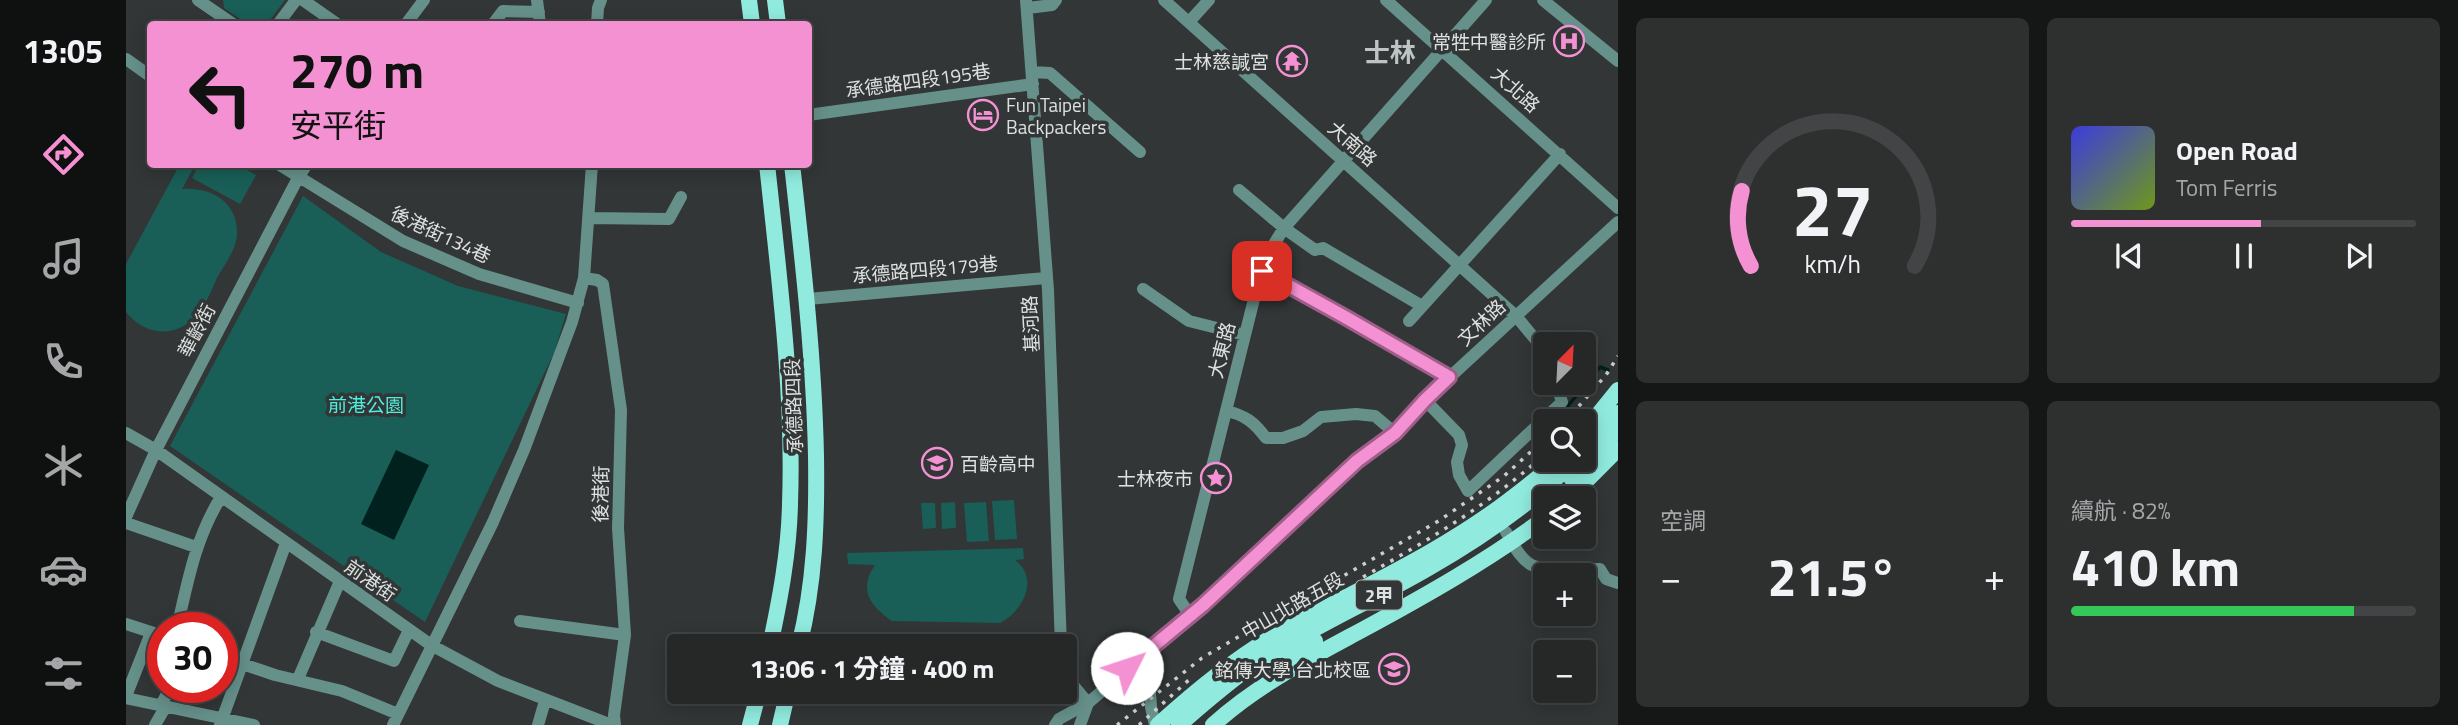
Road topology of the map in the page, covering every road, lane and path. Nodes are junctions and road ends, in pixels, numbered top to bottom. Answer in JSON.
{"nodes":[{"id":1,"x":296,"y":0,"type":"edge"},
{"id":2,"x":303,"y":0,"type":"edge"},
{"id":3,"x":424,"y":0,"type":"edge"},
{"id":4,"x":601,"y":0,"type":"edge"},
{"id":5,"x":749,"y":0,"type":"edge"},
{"id":6,"x":775,"y":0,"type":"edge"},
{"id":7,"x":1056,"y":0,"type":"edge"},
{"id":8,"x":1164,"y":0,"type":"edge"},
{"id":9,"x":1209,"y":0,"type":"edge"},
{"id":10,"x":1386,"y":0,"type":"edge"},
{"id":11,"x":1486,"y":0,"type":"edge"},
{"id":12,"x":1543,"y":0,"type":"edge"},
{"id":13,"x":205,"y":2,"type":"edge"},
{"id":14,"x":1027,"y":4,"type":"edge"},
{"id":15,"x":538,"y":12,"type":"edge"},
{"id":16,"x":229,"y":21,"type":"edge"},
{"id":17,"x":280,"y":21,"type":"edge"},
{"id":18,"x":333,"y":21,"type":"edge"},
{"id":19,"x":408,"y":21,"type":"edge"},
{"id":20,"x":495,"y":21,"type":"edge"},
{"id":21,"x":597,"y":21,"type":"edge"},
{"id":22,"x":752,"y":21,"type":"edge"},
{"id":23,"x":778,"y":21,"type":"edge"},
{"id":24,"x":1189,"y":22,"type":"junction"},
{"id":25,"x":1443,"y":50,"type":"junction"},
{"id":26,"x":126,"y":59,"type":"edge"},
{"id":27,"x":1618,"y":61,"type":"edge"},
{"id":28,"x":147,"y":74,"type":"edge"},
{"id":29,"x":1033,"y":78,"type":"junction"},
{"id":30,"x":812,"y":114,"type":"edge"},
{"id":31,"x":1140,"y":152,"type":"dead end"},
{"id":32,"x":1560,"y":154,"type":"junction"},
{"id":33,"x":1343,"y":159,"type":"junction"},
{"id":34,"x":284,"y":168,"type":"edge"},
{"id":35,"x":304,"y":168,"type":"edge"},
{"id":36,"x":592,"y":168,"type":"edge"},
{"id":37,"x":767,"y":168,"type":"edge"},
{"id":38,"x":792,"y":168,"type":"edge"},
{"id":39,"x":298,"y":178,"type":"junction"},
{"id":40,"x":1238,"y":190,"type":"dead end"},
{"id":41,"x":681,"y":197,"type":"dead end"},
{"id":42,"x":1618,"y":208,"type":"edge"},
{"id":43,"x":590,"y":218,"type":"junction"},
{"id":44,"x":1618,"y":222,"type":"edge"},
{"id":45,"x":1283,"y":228,"type":"junction"},
{"id":46,"x":1460,"y":264,"type":"junction"},
{"id":47,"x":1262,"y":271,"type":"junction"},
{"id":48,"x":584,"y":278,"type":"junction"},
{"id":49,"x":1046,"y":278,"type":"junction"},
{"id":50,"x":1143,"y":289,"type":"dead end"},
{"id":51,"x":808,"y":299,"type":"junction"},
{"id":52,"x":578,"y":303,"type":"junction"},
{"id":53,"x":1422,"y":306,"type":"junction"},
{"id":54,"x":1516,"y":316,"type":"junction"},
{"id":55,"x":1409,"y":321,"type":"dead end"},
{"id":56,"x":1245,"y":335,"type":"junction"},
{"id":57,"x":1533,"y":337,"type":"edge"},
{"id":58,"x":1449,"y":377,"type":"junction"},
{"id":59,"x":1618,"y":390,"type":"edge"},
{"id":60,"x":1560,"y":396,"type":"edge"},
{"id":61,"x":1425,"y":400,"type":"junction"},
{"id":62,"x":1226,"y":411,"type":"junction"},
{"id":63,"x":1618,"y":413,"type":"edge"},
{"id":64,"x":1596,"y":417,"type":"edge"},
{"id":65,"x":1618,"y":429,"type":"edge"},
{"id":66,"x":126,"y":433,"type":"edge"},
{"id":67,"x":1395,"y":433,"type":"junction"},
{"id":68,"x":1596,"y":438,"type":"edge"},
{"id":69,"x":1618,"y":449,"type":"edge"},
{"id":70,"x":156,"y":450,"type":"junction"},
{"id":71,"x":1546,"y":472,"type":"edge"},
{"id":72,"x":1563,"y":472,"type":"edge"},
{"id":73,"x":1561,"y":486,"type":"edge"},
{"id":74,"x":1581,"y":486,"type":"edge"},
{"id":75,"x":220,"y":497,"type":"junction"},
{"id":76,"x":1533,"y":514,"type":"edge"},
{"id":77,"x":126,"y":517,"type":"edge"},
{"id":78,"x":126,"y":523,"type":"edge"},
{"id":79,"x":1533,"y":524,"type":"edge"},
{"id":80,"x":1509,"y":537,"type":"junction"},
{"id":81,"x":286,"y":543,"type":"junction"},
{"id":82,"x":196,"y":547,"type":"junction"},
{"id":83,"x":340,"y":581,"type":"junction"},
{"id":84,"x":1618,"y":583,"type":"edge"},
{"id":85,"x":181,"y":612,"type":"edge"},
{"id":86,"x":1190,"y":615,"type":"junction"},
{"id":87,"x":520,"y":621,"type":"dead end"},
{"id":88,"x":126,"y":624,"type":"edge"},
{"id":89,"x":409,"y":630,"type":"junction"},
{"id":90,"x":147,"y":631,"type":"edge"},
{"id":91,"x":316,"y":632,"type":"junction"},
{"id":92,"x":772,"y":634,"type":"edge"},
{"id":93,"x":802,"y":634,"type":"edge"},
{"id":94,"x":1061,"y":634,"type":"edge"},
{"id":95,"x":625,"y":635,"type":"junction"},
{"id":96,"x":431,"y":645,"type":"junction"},
{"id":97,"x":1147,"y":651,"type":"junction"},
{"id":98,"x":147,"y":654,"type":"edge"},
{"id":99,"x":238,"y":662,"type":"edge"},
{"id":100,"x":242,"y":663,"type":"junction"},
{"id":101,"x":298,"y":679,"type":"junction"},
{"id":102,"x":1077,"y":690,"type":"edge"},
{"id":103,"x":126,"y":697,"type":"edge"},
{"id":104,"x":545,"y":701,"type":"junction"},
{"id":105,"x":165,"y":703,"type":"edge"},
{"id":106,"x":1087,"y":703,"type":"junction"},
{"id":107,"x":756,"y":704,"type":"edge"},
{"id":108,"x":785,"y":704,"type":"edge"},
{"id":109,"x":164,"y":706,"type":"junction"},
{"id":110,"x":221,"y":722,"type":"edge"},
{"id":111,"x":397,"y":722,"type":"edge"},
{"id":112,"x":155,"y":725,"type":"edge"},
{"id":113,"x":254,"y":725,"type":"edge"},
{"id":114,"x":538,"y":725,"type":"edge"},
{"id":115,"x":614,"y":725,"type":"edge"},
{"id":116,"x":750,"y":725,"type":"edge"},
{"id":117,"x":780,"y":725,"type":"edge"},
{"id":118,"x":1055,"y":725,"type":"edge"},
{"id":119,"x":1080,"y":725,"type":"edge"},
{"id":120,"x":1157,"y":725,"type":"edge"},
{"id":121,"x":1179,"y":725,"type":"edge"},
{"id":122,"x":1194,"y":725,"type":"edge"},
{"id":123,"x":1213,"y":725,"type":"edge"}],
"edges":[{"from":1,"to":17,"type":"street"},
{"from":2,"to":18,"type":"street"},
{"from":3,"to":19,"type":"street"},
{"from":4,"to":21,"type":"street"},
{"from":5,"to":22,"type":"main road"},
{"from":6,"to":23,"type":"main road"},
{"from":7,"to":14,"type":"street"},
{"from":8,"to":24,"type":"street","name":"大南路"},
{"from":9,"to":24,"type":"street"},
{"from":10,"to":25,"type":"street","name":"大北路"},
{"from":11,"to":25,"type":"street","name":"大東路"},
{"from":12,"to":27,"type":"street"},
{"from":13,"to":16,"type":"street"},
{"from":14,"to":29,"type":"street","name":"基河路"},
{"from":15,"to":20,"type":"street"},
{"from":24,"to":33,"type":"street","name":"大南路"},
{"from":25,"to":32,"type":"street","name":"大北路"},
{"from":25,"to":33,"type":"street","name":"大東路"},
{"from":26,"to":28,"type":"street"},
{"from":29,"to":30,"type":"street","name":"承德路四段195巷"},
{"from":29,"to":31,"type":"street"},
{"from":29,"to":49,"type":"street","name":"基河路"},
{"from":32,"to":42,"type":"street","name":"大北路"},
{"from":32,"to":46,"type":"street"},
{"from":33,"to":45,"type":"street","name":"大東路"},
{"from":33,"to":46,"type":"street","name":"大南路"},
{"from":34,"to":39,"type":"street","name":"後港街134巷"},
{"from":35,"to":39,"type":"street","name":"華齡街"},
{"from":36,"to":43,"type":"street"},
{"from":37,"to":92,"type":"main road","name":"承德路四段"},
{"from":38,"to":51,"type":"main road","name":"承德路四段"},
{"from":39,"to":52,"type":"street","name":"後港街134巷"},
{"from":39,"to":70,"type":"street","name":"華齡街"},
{"from":40,"to":45,"type":"street"},
{"from":41,"to":43,"type":"street"},
{"from":43,"to":48,"type":"street"},
{"from":44,"to":54,"type":"street","name":"文林路"},
{"from":45,"to":47,"type":"street","name":"大東路"},
{"from":45,"to":53,"type":"street"},
{"from":46,"to":53,"type":"street"},
{"from":46,"to":54,"type":"street","name":"大南路"},
{"from":47,"to":56,"type":"street","name":"大東路"},
{"from":47,"to":58,"type":"street"},
{"from":48,"to":52,"type":"street"},
{"from":48,"to":95,"type":"street","name":"後港街"},
{"from":49,"to":51,"type":"street","name":"承德路四段179巷"},
{"from":49,"to":94,"type":"street","name":"基河路"},
{"from":50,"to":56,"type":"street"},
{"from":51,"to":93,"type":"main road","name":"承德路四段"},
{"from":52,"to":96,"type":"street"},
{"from":53,"to":55,"type":"street"},
{"from":54,"to":57,"type":"street","name":"大南路"},
{"from":54,"to":58,"type":"street","name":"文林路"},
{"from":56,"to":62,"type":"street","name":"大東路"},
{"from":58,"to":61,"type":"street","name":"文林路"},
{"from":59,"to":64,"type":"main road"},
{"from":60,"to":61,"type":"street"},
{"from":61,"to":67,"type":"street","name":"文林路"},
{"from":62,"to":67,"type":"street"},
{"from":62,"to":86,"type":"street","name":"大東路"},
{"from":63,"to":68,"type":"main road"},
{"from":65,"to":73,"type":"main road","number":"2甲"},
{"from":66,"to":70,"type":"street","name":"前港街"},
{"from":67,"to":86,"type":"street","name":"文林路"},
{"from":69,"to":74,"type":"main road"},
{"from":70,"to":75,"type":"street","name":"前港街"},
{"from":70,"to":77,"type":"street","name":"華齡街"},
{"from":71,"to":120,"type":"main road","name":"中山北路五段"},
{"from":72,"to":121,"type":"main road","name":"中山北路五段","number":"2甲"},
{"from":75,"to":81,"type":"street","name":"前港街"},
{"from":75,"to":82,"type":"street"},
{"from":76,"to":80,"type":"main road","number":"2甲"},
{"from":78,"to":82,"type":"street"},
{"from":79,"to":80,"type":"main road"},
{"from":80,"to":84,"type":"street"},
{"from":80,"to":122,"type":"main road","number":"2甲"},
{"from":80,"to":123,"type":"main road"},
{"from":81,"to":83,"type":"street","name":"前港街"},
{"from":81,"to":100,"type":"street"},
{"from":82,"to":85,"type":"street"},
{"from":83,"to":89,"type":"street","name":"前港街"},
{"from":83,"to":91,"type":"street"},
{"from":86,"to":97,"type":"street","name":"文林路"},
{"from":87,"to":95,"type":"street"},
{"from":88,"to":90,"type":"street"},
{"from":89,"to":91,"type":"street"},
{"from":89,"to":96,"type":"street","name":"前港街"},
{"from":91,"to":101,"type":"street"},
{"from":95,"to":115,"type":"street","name":"後港街"},
{"from":96,"to":104,"type":"street","name":"前港街"},
{"from":96,"to":111,"type":"street"},
{"from":97,"to":106,"type":"street","name":"文林路"},
{"from":97,"to":120,"type":"street"},
{"from":98,"to":103,"type":"street"},
{"from":99,"to":100,"type":"street"},
{"from":100,"to":101,"type":"street"},
{"from":100,"to":110,"type":"street"},
{"from":101,"to":111,"type":"street"},
{"from":102,"to":106,"type":"street"},
{"from":103,"to":109,"type":"street"},
{"from":104,"to":114,"type":"street"},
{"from":104,"to":115,"type":"street","name":"前港街"},
{"from":105,"to":109,"type":"street"},
{"from":106,"to":118,"type":"street"},
{"from":106,"to":119,"type":"street"},
{"from":107,"to":116,"type":"main road"},
{"from":108,"to":117,"type":"main road"},
{"from":109,"to":110,"type":"street"},
{"from":109,"to":112,"type":"street"},
{"from":110,"to":113,"type":"street"}]}
